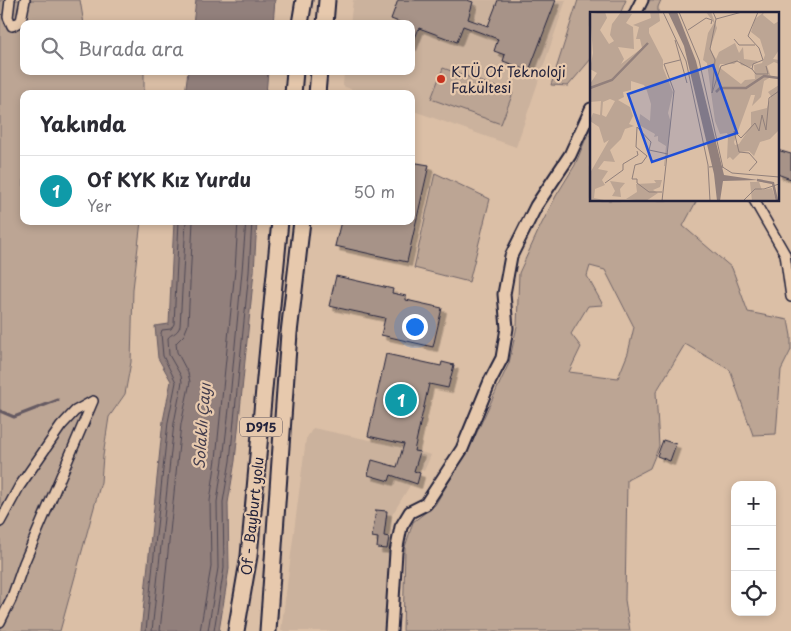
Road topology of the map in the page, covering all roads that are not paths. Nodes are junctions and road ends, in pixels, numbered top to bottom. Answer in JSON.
{"nodes":[{"id":1,"x":10,"y":0,"type":"edge"},
{"id":2,"x":25,"y":0,"type":"edge"},
{"id":3,"x":304,"y":0,"type":"edge"},
{"id":4,"x":327,"y":0,"type":"edge"},
{"id":5,"x":642,"y":0,"type":"edge"},
{"id":6,"x":636,"y":12,"type":"edge"},
{"id":7,"x":20,"y":20,"type":"edge"},
{"id":8,"x":301,"y":20,"type":"edge"},
{"id":9,"x":325,"y":20,"type":"edge"},
{"id":10,"x":20,"y":21,"type":"edge"},
{"id":11,"x":295,"y":75,"type":"edge"},
{"id":12,"x":319,"y":75,"type":"edge"},
{"id":13,"x":293,"y":90,"type":"edge"},
{"id":14,"x":317,"y":90,"type":"edge"},
{"id":15,"x":590,"y":111,"type":"edge"},
{"id":16,"x":755,"y":201,"type":"edge"},
{"id":17,"x":280,"y":225,"type":"edge"},
{"id":18,"x":302,"y":225,"type":"edge"},
{"id":19,"x":791,"y":296,"type":"edge"},
{"id":20,"x":0,"y":522,"type":"edge"},
{"id":21,"x":0,"y":622,"type":"edge"},
{"id":22,"x":236,"y":631,"type":"edge"},
{"id":23,"x":268,"y":631,"type":"edge"},
{"id":24,"x":391,"y":631,"type":"edge"}],
"edges":[{"from":1,"to":10,"type":"street"},
{"from":2,"to":7,"type":"street"},
{"from":3,"to":8,"type":"highway"},
{"from":4,"to":9,"type":"highway"},
{"from":5,"to":6,"type":"street"},
{"from":11,"to":13,"type":"highway"},
{"from":12,"to":14,"type":"highway"},
{"from":15,"to":24,"type":"street"},
{"from":16,"to":19,"type":"street"},
{"from":17,"to":22,"type":"highway","name":"Of - Bayburt yolu","number":"D915"},
{"from":18,"to":23,"type":"highway","name":"Of - Bayburt yolu","number":"D915"},
{"from":20,"to":21,"type":"street"}]}
